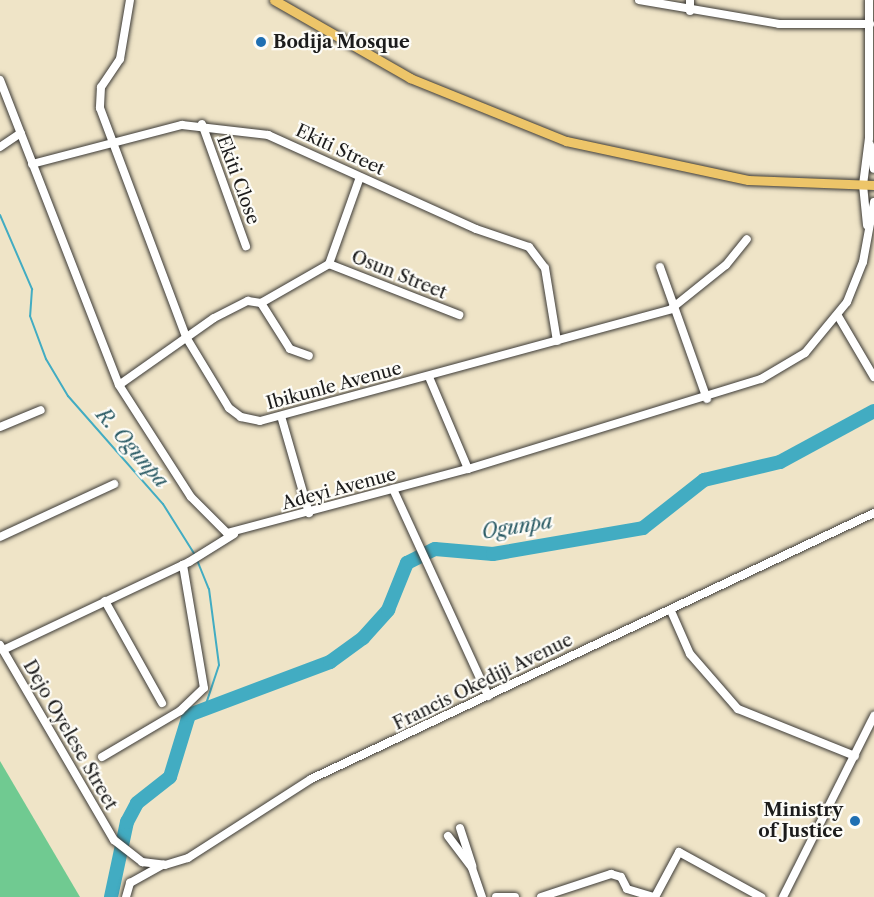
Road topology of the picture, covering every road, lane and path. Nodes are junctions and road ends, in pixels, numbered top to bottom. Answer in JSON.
{"nodes":[{"id":1,"x":130,"y":0,"type":"edge"},
{"id":2,"x":274,"y":0,"type":"edge"},
{"id":3,"x":289,"y":0,"type":"edge"},
{"id":4,"x":639,"y":0,"type":"edge"},
{"id":5,"x":690,"y":0,"type":"edge"},
{"id":6,"x":869,"y":0,"type":"edge"},
{"id":7,"x":297,"y":11,"type":"junction"},
{"id":8,"x":690,"y":11,"type":"junction"},
{"id":9,"x":870,"y":24,"type":"junction"},
{"id":10,"x":871,"y":67,"type":"edge"},
{"id":11,"x":0,"y":80,"type":"edge"},
{"id":12,"x":202,"y":124,"type":"junction"},
{"id":13,"x":21,"y":133,"type":"junction"},
{"id":14,"x":869,"y":138,"type":"junction"},
{"id":15,"x":111,"y":140,"type":"junction"},
{"id":16,"x":0,"y":147,"type":"edge"},
{"id":17,"x":32,"y":164,"type":"junction"},
{"id":18,"x":874,"y":169,"type":"edge"},
{"id":19,"x":360,"y":177,"type":"junction"},
{"id":20,"x":863,"y":185,"type":"junction"},
{"id":21,"x":874,"y":185,"type":"edge"},
{"id":22,"x":874,"y":202,"type":"edge"},
{"id":23,"x":868,"y":227,"type":"junction"},
{"id":24,"x":747,"y":239,"type":"dead end"},
{"id":25,"x":246,"y":246,"type":"dead end"},
{"id":26,"x":329,"y":264,"type":"junction"},
{"id":27,"x":660,"y":267,"type":"dead end"},
{"id":28,"x":261,"y":303,"type":"junction"},
{"id":29,"x":671,"y":309,"type":"junction"},
{"id":30,"x":459,"y":315,"type":"dead end"},
{"id":31,"x":838,"y":316,"type":"junction"},
{"id":32,"x":186,"y":337,"type":"junction"},
{"id":33,"x":557,"y":341,"type":"junction"},
{"id":34,"x":309,"y":356,"type":"dead end"},
{"id":35,"x":871,"y":361,"type":"edge"},
{"id":36,"x":429,"y":376,"type":"junction"},
{"id":37,"x":874,"y":377,"type":"edge"},
{"id":38,"x":119,"y":385,"type":"junction"},
{"id":39,"x":707,"y":399,"type":"junction"},
{"id":40,"x":41,"y":410,"type":"dead end"},
{"id":41,"x":281,"y":416,"type":"junction"},
{"id":42,"x":0,"y":428,"type":"edge"},
{"id":43,"x":468,"y":470,"type":"junction"},
{"id":44,"x":114,"y":484,"type":"dead end"},
{"id":45,"x":393,"y":489,"type":"junction"},
{"id":46,"x":309,"y":513,"type":"junction"},
{"id":47,"x":874,"y":513,"type":"edge"},
{"id":48,"x":244,"y":529,"type":"junction"},
{"id":49,"x":0,"y":537,"type":"edge"},
{"id":50,"x":186,"y":563,"type":"junction"},
{"id":51,"x":105,"y":601,"type":"junction"},
{"id":52,"x":671,"y":610,"type":"junction"},
{"id":53,"x":2,"y":648,"type":"edge"},
{"id":54,"x":488,"y":696,"type":"junction"},
{"id":55,"x":162,"y":703,"type":"dead end"},
{"id":56,"x":874,"y":716,"type":"edge"},
{"id":57,"x":855,"y":756,"type":"junction"},
{"id":58,"x":102,"y":757,"type":"dead end"},
{"id":59,"x":460,"y":828,"type":"dead end"},
{"id":60,"x":448,"y":836,"type":"dead end"},
{"id":61,"x":165,"y":865,"type":"junction"},
{"id":62,"x":472,"y":868,"type":"junction"},
{"id":63,"x":126,"y":897,"type":"edge"},
{"id":64,"x":482,"y":897,"type":"edge"},
{"id":65,"x":496,"y":897,"type":"edge"},
{"id":66,"x":515,"y":897,"type":"edge"},
{"id":67,"x":541,"y":897,"type":"edge"},
{"id":68,"x":655,"y":897,"type":"edge"},
{"id":69,"x":761,"y":897,"type":"edge"},
{"id":70,"x":783,"y":897,"type":"edge"}],
"edges":[{"from":1,"to":15,"type":"street","name":"Ibikunle Avenue"},
{"from":2,"to":7,"type":"main road"},
{"from":3,"to":7,"type":"main road"},
{"from":4,"to":8,"type":"street"},
{"from":5,"to":8,"type":"street"},
{"from":6,"to":9,"type":"street"},
{"from":7,"to":20,"type":"main road"},
{"from":8,"to":9,"type":"street"},
{"from":9,"to":10,"type":"street"},
{"from":10,"to":14,"type":"street"},
{"from":11,"to":13,"type":"street","name":"Adeyi Avenue"},
{"from":12,"to":15,"type":"street","name":"Ekiti Street"},
{"from":12,"to":19,"type":"street","name":"Ekiti Street"},
{"from":12,"to":25,"type":"street","name":"Ekiti Close"},
{"from":13,"to":16,"type":"street"},
{"from":13,"to":17,"type":"street","name":"Adeyi Avenue"},
{"from":14,"to":18,"type":"street"},
{"from":14,"to":20,"type":"street","name":"Adeyi Avenue"},
{"from":15,"to":17,"type":"street","name":"Ekiti Street"},
{"from":15,"to":32,"type":"street","name":"Ibikunle Avenue"},
{"from":17,"to":38,"type":"street","name":"Adeyi Avenue"},
{"from":19,"to":26,"type":"street"},
{"from":19,"to":33,"type":"street","name":"Ekiti Street"},
{"from":20,"to":21,"type":"main road"},
{"from":20,"to":23,"type":"street","name":"Adeyi Avenue"},
{"from":22,"to":23,"type":"street","name":"Adeyi Avenue"},
{"from":23,"to":31,"type":"street","name":"Adeyi Avenue"},
{"from":24,"to":29,"type":"street","name":"Ibikunle Avenue"},
{"from":26,"to":28,"type":"street"},
{"from":26,"to":30,"type":"street","name":"Osun Street"},
{"from":27,"to":29,"type":"street"},
{"from":28,"to":32,"type":"street"},
{"from":28,"to":34,"type":"street"},
{"from":29,"to":33,"type":"street","name":"Ibikunle Avenue"},
{"from":29,"to":39,"type":"street"},
{"from":31,"to":35,"type":"street"},
{"from":31,"to":39,"type":"street","name":"Adeyi Avenue"},
{"from":32,"to":38,"type":"street"},
{"from":32,"to":41,"type":"street","name":"Ibikunle Avenue"},
{"from":33,"to":36,"type":"street","name":"Ibikunle Avenue"},
{"from":35,"to":37,"type":"street"},
{"from":36,"to":41,"type":"street","name":"Ibikunle Avenue"},
{"from":36,"to":43,"type":"street"},
{"from":38,"to":48,"type":"street","name":"Adeyi Avenue"},
{"from":39,"to":43,"type":"street","name":"Adeyi Avenue"},
{"from":40,"to":42,"type":"street"},
{"from":41,"to":46,"type":"street"},
{"from":43,"to":45,"type":"street","name":"Adeyi Avenue"},
{"from":44,"to":49,"type":"street"},
{"from":45,"to":46,"type":"street","name":"Adeyi Avenue"},
{"from":45,"to":54,"type":"street"},
{"from":46,"to":48,"type":"street","name":"Adeyi Avenue"},
{"from":47,"to":52,"type":"street","name":"Francis Okediji Avenue"},
{"from":48,"to":50,"type":"street"},
{"from":50,"to":51,"type":"street"},
{"from":50,"to":58,"type":"street"},
{"from":51,"to":53,"type":"street"},
{"from":51,"to":55,"type":"street"},
{"from":52,"to":54,"type":"street","name":"Francis Okediji Avenue"},
{"from":52,"to":57,"type":"street"},
{"from":53,"to":61,"type":"street","name":"Dejo Oyelese Street"},
{"from":54,"to":61,"type":"street","name":"Francis Okediji Avenue"},
{"from":56,"to":57,"type":"street"},
{"from":57,"to":70,"type":"street"},
{"from":59,"to":62,"type":"street"},
{"from":60,"to":62,"type":"street"},
{"from":61,"to":63,"type":"street","name":"Francis Okediji Avenue"},
{"from":62,"to":64,"type":"street"},
{"from":65,"to":66,"type":"street"},
{"from":67,"to":68,"type":"street"},
{"from":68,"to":69,"type":"street"}]}
